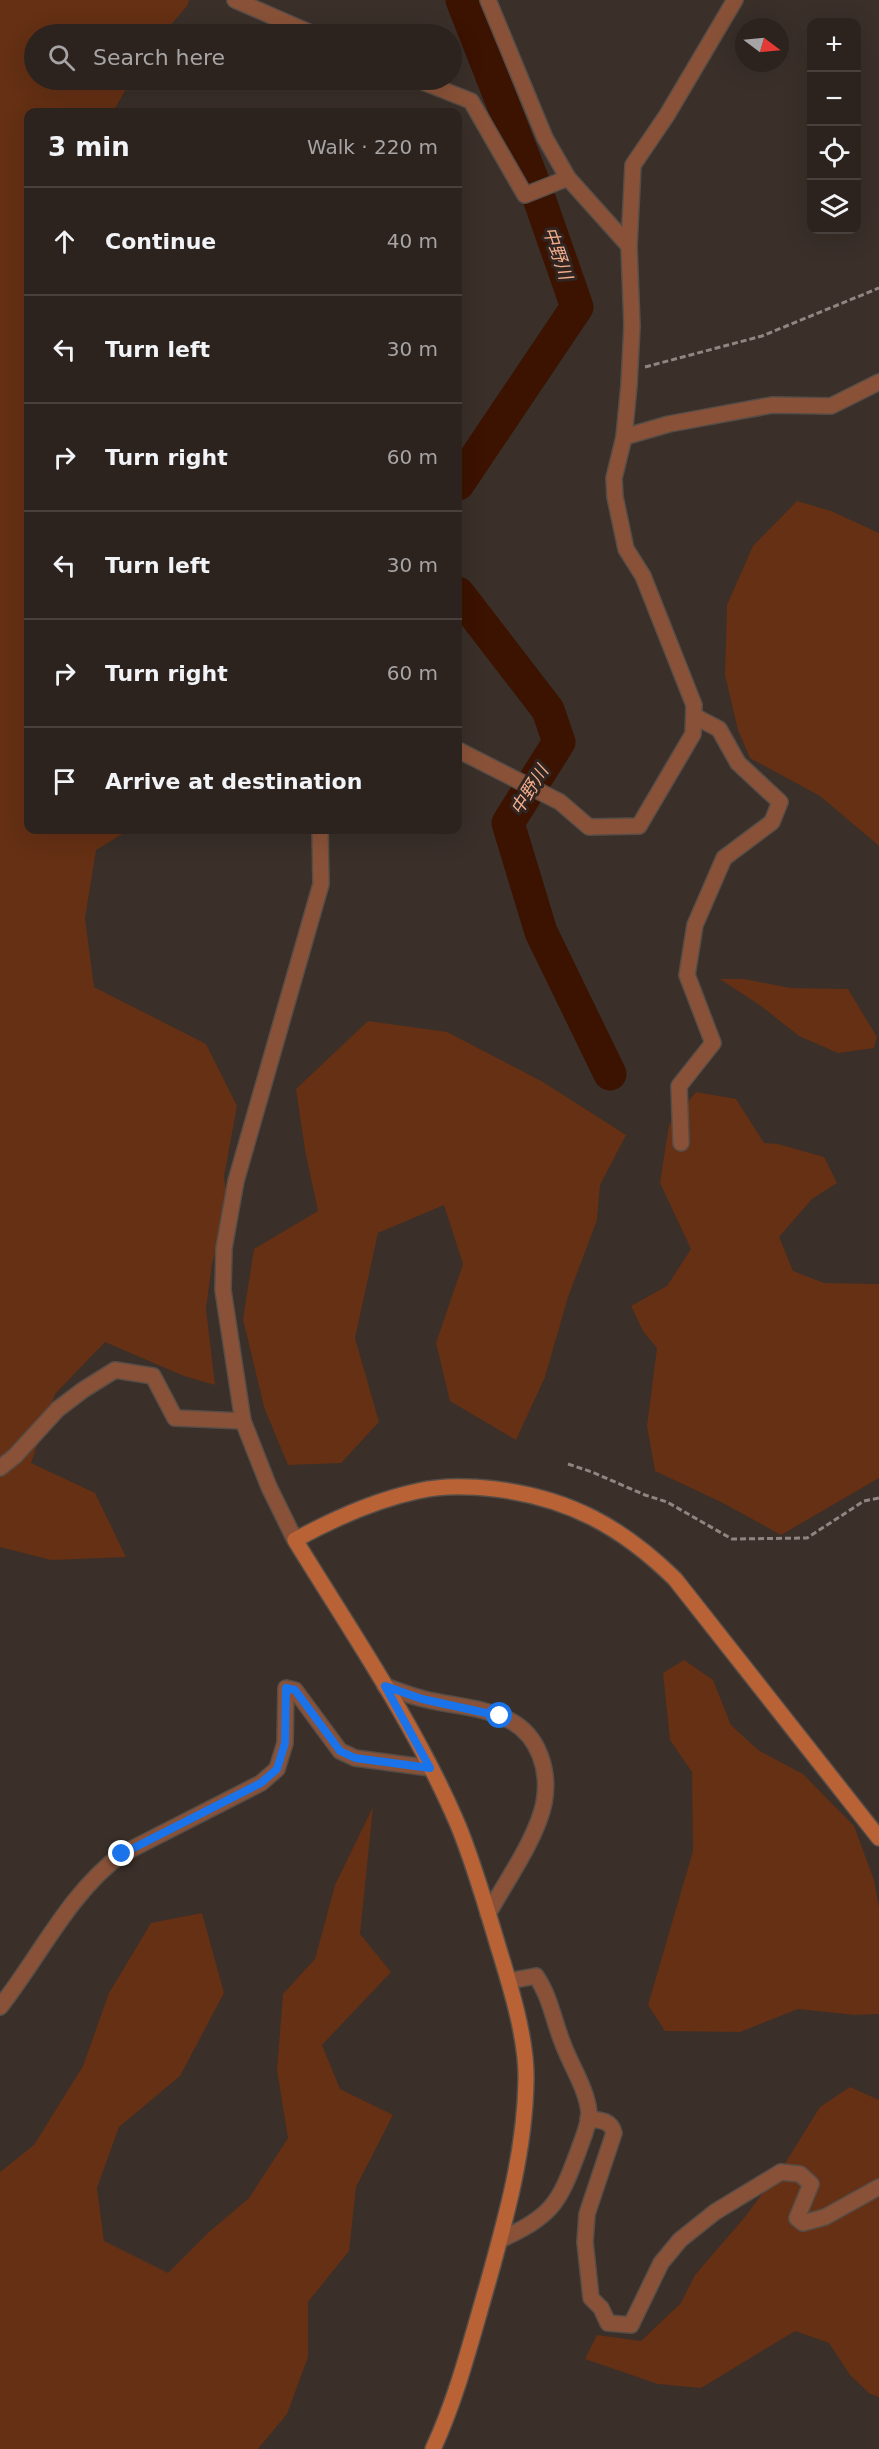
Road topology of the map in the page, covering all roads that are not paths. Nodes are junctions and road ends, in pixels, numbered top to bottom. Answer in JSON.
{"nodes":[{"id":1,"x":234,"y":0,"type":"edge"},
{"id":2,"x":488,"y":0,"type":"edge"},
{"id":3,"x":735,"y":0,"type":"edge"},
{"id":4,"x":290,"y":24,"type":"edge"},
{"id":5,"x":443,"y":90,"type":"edge"},
{"id":6,"x":568,"y":178,"type":"junction"},
{"id":7,"x":629,"y":246,"type":"junction"},
{"id":8,"x":879,"y":382,"type":"edge"},
{"id":9,"x":624,"y":437,"type":"junction"},
{"id":10,"x":694,"y":716,"type":"junction"},
{"id":11,"x":462,"y":752,"type":"edge"},
{"id":12,"x":320,"y":834,"type":"edge"},
{"id":13,"x":681,"y":1143,"type":"dead end"},
{"id":14,"x":243,"y":1421,"type":"junction"},
{"id":15,"x":0,"y":1468,"type":"edge"},
{"id":16,"x":295,"y":1540,"type":"junction"},
{"id":17,"x":385,"y":1686,"type":"junction"},
{"id":18,"x":430,"y":1768,"type":"junction"},
{"id":19,"x":879,"y":1838,"type":"edge"},
{"id":20,"x":488,"y":1914,"type":"junction"},
{"id":21,"x":509,"y":1981,"type":"junction"},
{"id":22,"x":0,"y":2007,"type":"edge"},
{"id":23,"x":588,"y":2120,"type":"junction"},
{"id":24,"x":879,"y":2187,"type":"edge"},
{"id":25,"x":500,"y":2240,"type":"junction"},
{"id":26,"x":433,"y":2449,"type":"edge"}],
"edges":[{"from":1,"to":4,"type":"street"},
{"from":2,"to":6,"type":"street"},
{"from":3,"to":7,"type":"street"},
{"from":5,"to":6,"type":"street"},
{"from":6,"to":7,"type":"street"},
{"from":7,"to":9,"type":"street"},
{"from":8,"to":9,"type":"street"},
{"from":9,"to":10,"type":"street"},
{"from":10,"to":11,"type":"street"},
{"from":10,"to":13,"type":"street"},
{"from":12,"to":14,"type":"street"},
{"from":14,"to":15,"type":"street"},
{"from":14,"to":16,"type":"street"},
{"from":16,"to":17,"type":"street"},
{"from":16,"to":19,"type":"street"},
{"from":17,"to":18,"type":"street"},
{"from":17,"to":20,"type":"street"},
{"from":18,"to":20,"type":"street"},
{"from":18,"to":22,"type":"street"},
{"from":20,"to":21,"type":"street"},
{"from":21,"to":23,"type":"street"},
{"from":21,"to":25,"type":"street"},
{"from":23,"to":24,"type":"street"},
{"from":23,"to":25,"type":"street"},
{"from":25,"to":26,"type":"street"}]}
